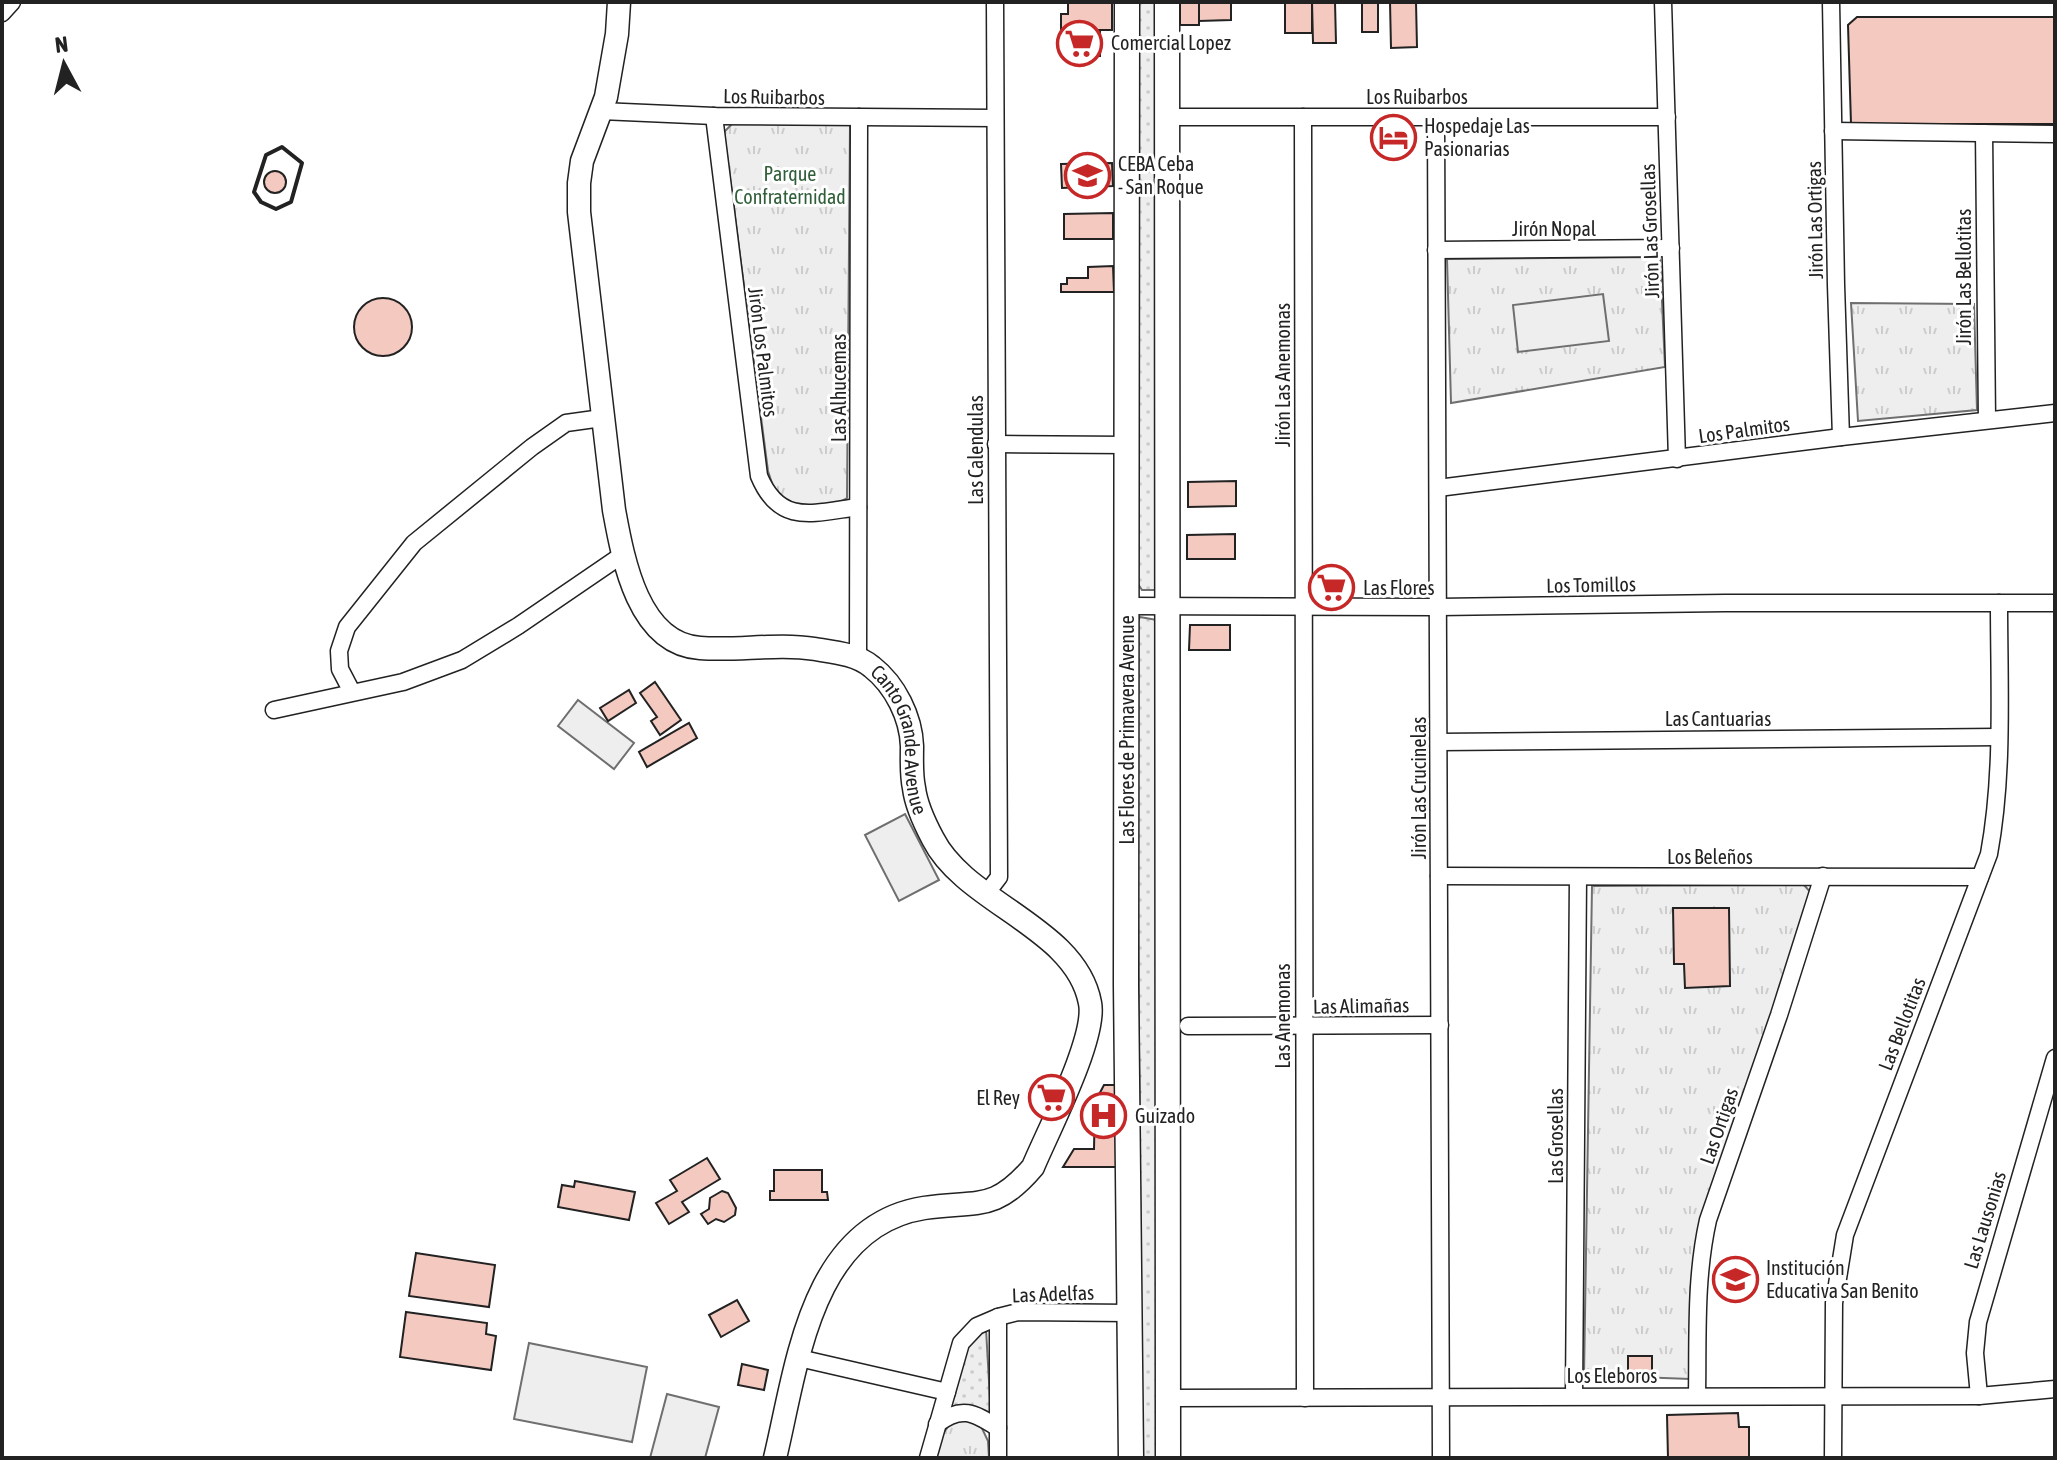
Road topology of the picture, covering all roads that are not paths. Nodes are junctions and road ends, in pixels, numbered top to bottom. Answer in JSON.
{"nodes":[{"id":1,"x":12,"y":2,"type":"edge"},
{"id":2,"x":619,"y":2,"type":"edge"},
{"id":3,"x":995,"y":2,"type":"edge"},
{"id":4,"x":1127,"y":2,"type":"edge"},
{"id":5,"x":1167,"y":2,"type":"edge"},
{"id":6,"x":1663,"y":2,"type":"edge"},
{"id":7,"x":1831,"y":2,"type":"edge"},
{"id":8,"x":2,"y":13,"type":"edge"},
{"id":9,"x":601,"y":111,"type":"junction"},
{"id":10,"x":714,"y":116,"type":"junction"},
{"id":11,"x":859,"y":117,"type":"junction"},
{"id":12,"x":1167,"y":117,"type":"junction"},
{"id":13,"x":1303,"y":117,"type":"junction"},
{"id":14,"x":1667,"y":117,"type":"junction"},
{"id":15,"x":995,"y":118,"type":"junction"},
{"id":16,"x":1436,"y":118,"type":"junction"},
{"id":17,"x":1833,"y":131,"type":"junction"},
{"id":18,"x":1984,"y":133,"type":"junction"},
{"id":19,"x":2055,"y":134,"type":"edge"},
{"id":20,"x":1671,"y":248,"type":"junction"},
{"id":21,"x":1436,"y":250,"type":"junction"},
{"id":22,"x":2055,"y":413,"type":"edge"},
{"id":23,"x":602,"y":418,"type":"junction"},
{"id":24,"x":1987,"y":420,"type":"junction"},
{"id":25,"x":1841,"y":437,"type":"junction"},
{"id":26,"x":996,"y":444,"type":"junction"},
{"id":27,"x":1128,"y":445,"type":"junction"},
{"id":28,"x":1677,"y":459,"type":"junction"},
{"id":29,"x":1438,"y":488,"type":"junction"},
{"id":30,"x":858,"y":507,"type":"junction"},
{"id":31,"x":622,"y":555,"type":"junction"},
{"id":32,"x":1999,"y":603,"type":"junction"},
{"id":33,"x":2055,"y":603,"type":"edge"},
{"id":34,"x":1128,"y":606,"type":"junction"},
{"id":35,"x":1169,"y":606,"type":"junction"},
{"id":36,"x":1439,"y":607,"type":"junction"},
{"id":37,"x":1303,"y":608,"type":"junction"},
{"id":38,"x":1303,"y":634,"type":"joint"},
{"id":39,"x":858,"y":659,"type":"junction"},
{"id":40,"x":352,"y":692,"type":"junction"},
{"id":41,"x":274,"y":710,"type":"dead end"},
{"id":42,"x":1998,"y":737,"type":"junction"},
{"id":43,"x":1439,"y":742,"type":"junction"},
{"id":44,"x":1439,"y":876,"type":"junction"},
{"id":45,"x":1823,"y":876,"type":"junction"},
{"id":46,"x":1578,"y":877,"type":"junction"},
{"id":47,"x":1980,"y":877,"type":"junction"},
{"id":48,"x":986,"y":894,"type":"junction"},
{"id":49,"x":1440,"y":1025,"type":"junction"},
{"id":50,"x":1188,"y":1026,"type":"dead end"},
{"id":51,"x":1303,"y":1027,"type":"junction"},
{"id":52,"x":2055,"y":1058,"type":"edge"},
{"id":53,"x":1130,"y":1313,"type":"junction"},
{"id":54,"x":998,"y":1317,"type":"junction"},
{"id":55,"x":799,"y":1358,"type":"junction"},
{"id":56,"x":2055,"y":1389,"type":"edge"},
{"id":57,"x":947,"y":1392,"type":"junction"},
{"id":58,"x":1574,"y":1395,"type":"junction"},
{"id":59,"x":1441,"y":1396,"type":"junction"},
{"id":60,"x":1697,"y":1396,"type":"junction"},
{"id":61,"x":1832,"y":1396,"type":"junction"},
{"id":62,"x":1979,"y":1396,"type":"junction"},
{"id":63,"x":1169,"y":1398,"type":"junction"},
{"id":64,"x":1305,"y":1398,"type":"junction"},
{"id":65,"x":937,"y":1424,"type":"junction"},
{"id":66,"x":998,"y":1428,"type":"junction"},
{"id":67,"x":775,"y":1458,"type":"edge"},
{"id":68,"x":928,"y":1458,"type":"edge"},
{"id":69,"x":998,"y":1458,"type":"edge"},
{"id":70,"x":1131,"y":1458,"type":"edge"},
{"id":71,"x":1168,"y":1458,"type":"edge"},
{"id":72,"x":1441,"y":1458,"type":"edge"},
{"id":73,"x":1833,"y":1458,"type":"edge"}],
"edges":[{"from":1,"to":8,"type":"street"},
{"from":2,"to":9,"type":"street","name":"Canto Grande Avenue"},
{"from":3,"to":15,"type":"street","name":"Las Calendulas"},
{"from":4,"to":27,"type":"main road","name":"Las Flores de Primavera Avenue"},
{"from":5,"to":12,"type":"main road","name":"Las Flores de Primavera Avenue"},
{"from":6,"to":14,"type":"street","name":"Jirón Las Grosellas"},
{"from":7,"to":17,"type":"street","name":"Jirón Las Ortigas"},
{"from":9,"to":10,"type":"street","name":"Los Ruibarbos"},
{"from":9,"to":23,"type":"street","name":"Canto Grande Avenue"},
{"from":10,"to":11,"type":"street","name":"Los Ruibarbos"},
{"from":10,"to":30,"type":"street","name":"Jirón Los Palmitos"},
{"from":11,"to":15,"type":"street","name":"Los Ruibarbos"},
{"from":11,"to":30,"type":"street","name":"Las Alhucemas"},
{"from":12,"to":13,"type":"street","name":"Los Ruibarbos"},
{"from":12,"to":35,"type":"main road","name":"Las Flores de Primavera Avenue"},
{"from":13,"to":16,"type":"street","name":"Los Ruibarbos"},
{"from":13,"to":37,"type":"street","name":"Jirón Las Anemonas"},
{"from":14,"to":16,"type":"street","name":"Los Ruibarbos"},
{"from":14,"to":20,"type":"street","name":"Jirón Las Grosellas"},
{"from":15,"to":26,"type":"street","name":"Las Calendulas"},
{"from":16,"to":21,"type":"street","name":"Jirón Las Crucinelas"},
{"from":17,"to":18,"type":"street"},
{"from":17,"to":25,"type":"street","name":"Jirón Las Ortigas"},
{"from":18,"to":19,"type":"street"},
{"from":18,"to":24,"type":"street","name":"Jirón Las Bellotitas"},
{"from":20,"to":21,"type":"street","name":"Jirón Nopal"},
{"from":20,"to":28,"type":"street","name":"Jirón Las Grosellas"},
{"from":21,"to":29,"type":"street","name":"Jirón Las Crucinelas"},
{"from":22,"to":24,"type":"street","name":"Los Palmitos"},
{"from":23,"to":31,"type":"street","name":"Canto Grande Avenue"},
{"from":23,"to":40,"type":"street"},
{"from":24,"to":25,"type":"street","name":"Los Palmitos"},
{"from":25,"to":28,"type":"street","name":"Los Palmitos"},
{"from":26,"to":27,"type":"street"},
{"from":26,"to":48,"type":"street","name":"Las Calendulas"},
{"from":27,"to":34,"type":"main road","name":"Las Flores de Primavera Avenue"},
{"from":28,"to":29,"type":"street","name":"Los Palmitos"},
{"from":29,"to":36,"type":"street","name":"Jirón Las Crucinelas"},
{"from":30,"to":39,"type":"street","name":"Las Alhucemas"},
{"from":31,"to":39,"type":"street","name":"Canto Grande Avenue"},
{"from":31,"to":40,"type":"street"},
{"from":32,"to":33,"type":"street","name":"Los Tomillos"},
{"from":32,"to":36,"type":"street","name":"Los Tomillos"},
{"from":32,"to":42,"type":"street","name":"Las Bellotitas"},
{"from":34,"to":35,"type":"street","name":"Los Tomillos"},
{"from":34,"to":53,"type":"main road","name":"Las Flores de Primavera Avenue"},
{"from":35,"to":37,"type":"street","name":"Los Tomillos"},
{"from":35,"to":63,"type":"main road","name":"Las Flores de Primavera Avenue"},
{"from":36,"to":37,"type":"street","name":"Los Tomillos"},
{"from":36,"to":43,"type":"street","name":"Jirón Las Crucinelas"},
{"from":37,"to":38,"type":"street","name":"Jirón Las Anemonas"},
{"from":38,"to":51,"type":"street","name":"Las Anemonas"},
{"from":39,"to":48,"type":"street","name":"Canto Grande Avenue"},
{"from":40,"to":41,"type":"street"},
{"from":42,"to":43,"type":"street","name":"Las Cantuarias"},
{"from":42,"to":47,"type":"street","name":"Las Bellotitas"},
{"from":43,"to":44,"type":"street","name":"Jirón Las Crucinelas"},
{"from":44,"to":46,"type":"street","name":"Los Beleños"},
{"from":44,"to":49,"type":"street","name":"Jirón Las Crucinelas"},
{"from":45,"to":46,"type":"street","name":"Los Beleños"},
{"from":45,"to":47,"type":"street","name":"Los Beleños"},
{"from":45,"to":60,"type":"street","name":"Las Ortigas"},
{"from":46,"to":58,"type":"street","name":"Las Grosellas"},
{"from":47,"to":61,"type":"street","name":"Las Bellotitas"},
{"from":48,"to":55,"type":"street","name":"Canto Grande Avenue"},
{"from":49,"to":51,"type":"street","name":"Las Alimañas"},
{"from":49,"to":59,"type":"street","name":"Jirón Las Crucinelas"},
{"from":50,"to":51,"type":"street","name":"Las Alimañas"},
{"from":51,"to":64,"type":"street","name":"Las Anemonas"},
{"from":52,"to":62,"type":"street","name":"Las Lausonias"},
{"from":53,"to":54,"type":"street","name":"Las Adelfas"},
{"from":53,"to":70,"type":"main road","name":"Las Flores de Primavera Avenue"},
{"from":54,"to":57,"type":"street","name":"Las Adelfas"},
{"from":54,"to":66,"type":"street"},
{"from":55,"to":57,"type":"street"},
{"from":55,"to":67,"type":"street","name":"Canto Grande Avenue"},
{"from":56,"to":62,"type":"street","name":"Los Eleboros"},
{"from":57,"to":65,"type":"street","name":"Las Adelfas"},
{"from":58,"to":59,"type":"street","name":"Los Eleboros"},
{"from":58,"to":60,"type":"street","name":"Los Eleboros"},
{"from":59,"to":64,"type":"street","name":"Los Eleboros"},
{"from":59,"to":72,"type":"street","name":"Jirón Las Crucinelas"},
{"from":60,"to":61,"type":"street","name":"Los Eleboros"},
{"from":61,"to":62,"type":"street","name":"Los Eleboros"},
{"from":61,"to":73,"type":"street","name":"Las Bellotitas"},
{"from":63,"to":64,"type":"street","name":"Los Eleboros"},
{"from":63,"to":71,"type":"main road","name":"Las Flores de Primavera Avenue"},
{"from":65,"to":66,"type":"street"},
{"from":65,"to":68,"type":"street","name":"Las Adelfas"},
{"from":66,"to":69,"type":"street"}]}
